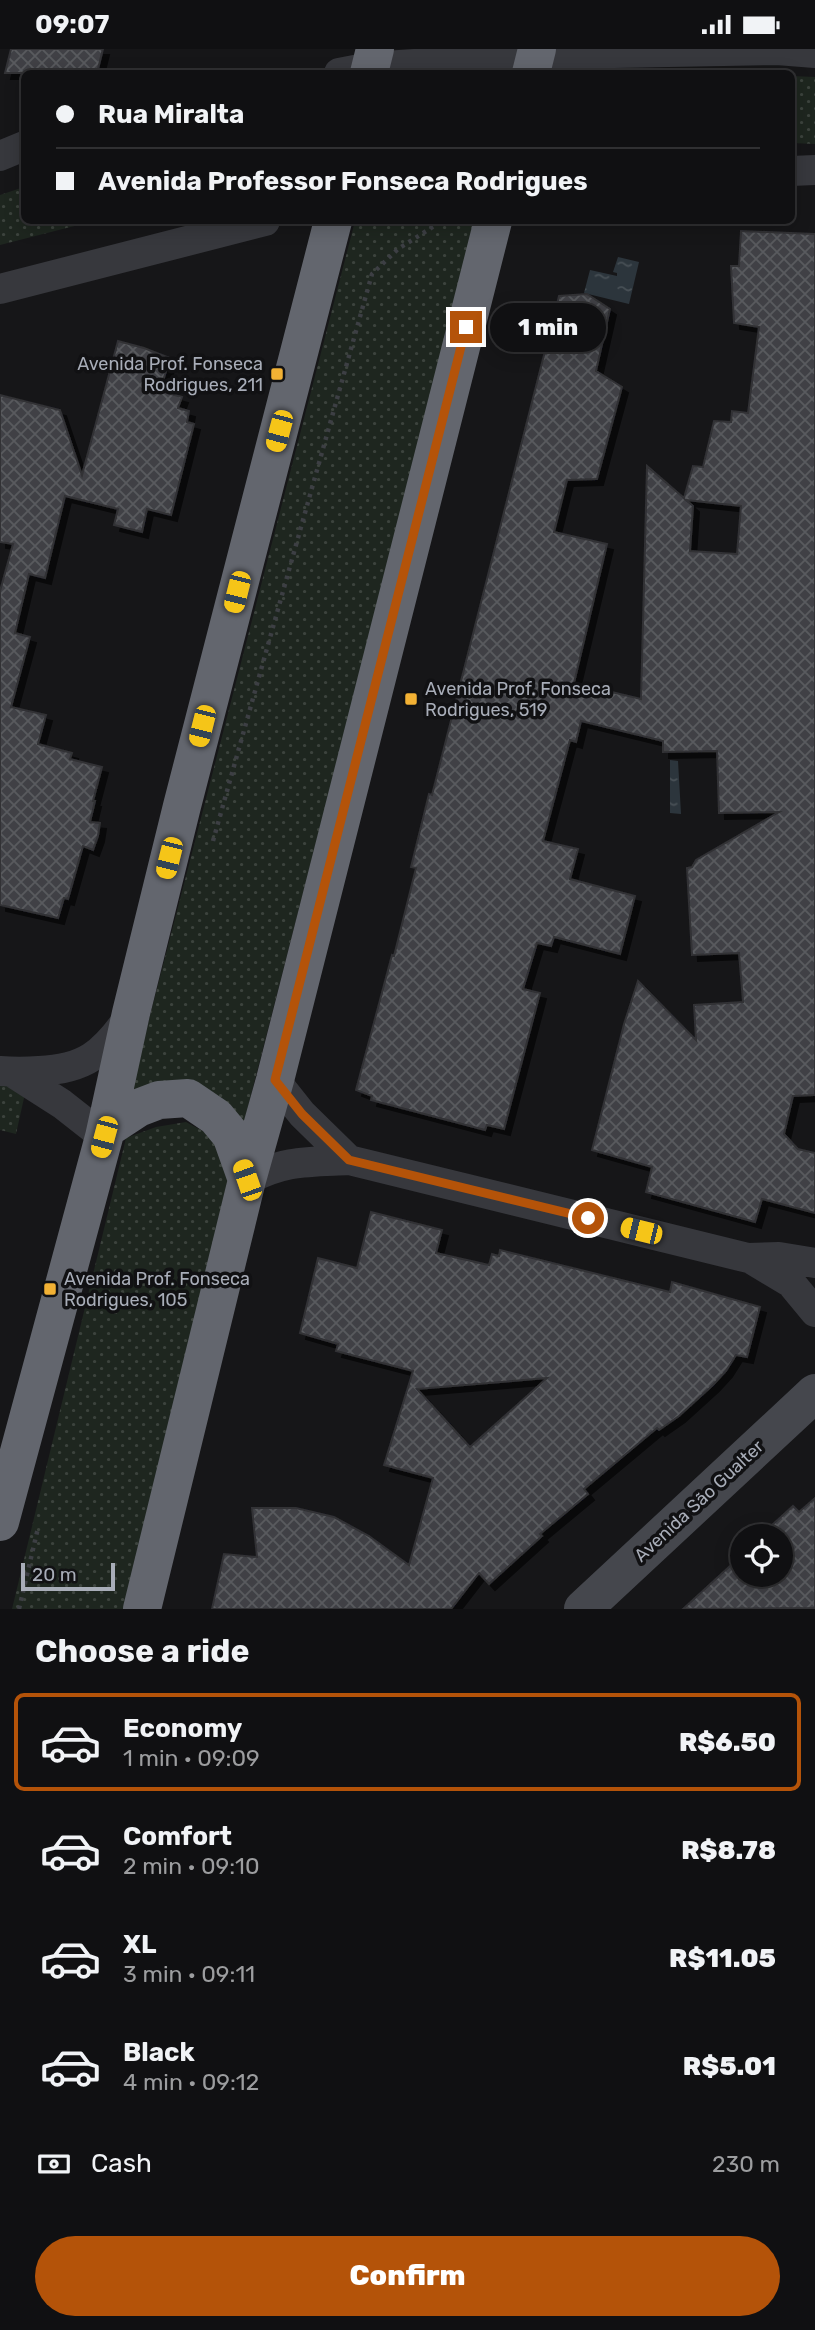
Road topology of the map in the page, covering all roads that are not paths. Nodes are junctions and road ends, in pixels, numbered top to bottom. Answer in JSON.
{"nodes":[{"id":1,"x":815,"y":53,"type":"edge"},
{"id":2,"x":535,"y":59,"type":"edge"},
{"id":3,"x":363,"y":66,"type":"edge"},
{"id":4,"x":21,"y":147,"type":"edge"},
{"id":5,"x":0,"y":156,"type":"edge"},
{"id":6,"x":815,"y":170,"type":"edge"},
{"id":7,"x":795,"y":171,"type":"edge"},
{"id":8,"x":253,"y":224,"type":"edge"},
{"id":9,"x":332,"y":224,"type":"edge"},
{"id":10,"x":492,"y":224,"type":"edge"},
{"id":11,"x":0,"y":289,"type":"edge"},
{"id":12,"x":131,"y":1013,"type":"junction"},
{"id":13,"x":6,"y":1072,"type":"edge"},
{"id":14,"x":275,"y":1080,"type":"junction"},
{"id":15,"x":105,"y":1133,"type":"junction"},
{"id":16,"x":349,"y":1160,"type":"junction"},
{"id":17,"x":247,"y":1180,"type":"junction"},
{"id":18,"x":748,"y":1258,"type":"junction"},
{"id":19,"x":815,"y":1263,"type":"edge"},
{"id":20,"x":815,"y":1312,"type":"edge"},
{"id":21,"x":815,"y":1393,"type":"edge"},
{"id":22,"x":0,"y":1522,"type":"edge"},
{"id":23,"x":142,"y":1609,"type":"edge"},
{"id":24,"x":583,"y":1609,"type":"edge"}],
"edges":[{"from":1,"to":2,"type":"street"},
{"from":2,"to":3,"type":"street"},
{"from":4,"to":5,"type":"street"},
{"from":6,"to":7,"type":"street"},
{"from":8,"to":11,"type":"street"},
{"from":9,"to":12,"type":"highway"},
{"from":10,"to":14,"type":"highway"},
{"from":12,"to":13,"type":"street"},
{"from":12,"to":15,"type":"highway"},
{"from":13,"to":15,"type":"street"},
{"from":14,"to":16,"type":"street"},
{"from":14,"to":17,"type":"highway"},
{"from":15,"to":17,"type":"highway"},
{"from":15,"to":22,"type":"highway"},
{"from":16,"to":17,"type":"street"},
{"from":16,"to":18,"type":"street"},
{"from":17,"to":23,"type":"highway"},
{"from":18,"to":19,"type":"street"},
{"from":18,"to":20,"type":"street"},
{"from":21,"to":24,"type":"street","name":"Avenida São Gualter"}]}
